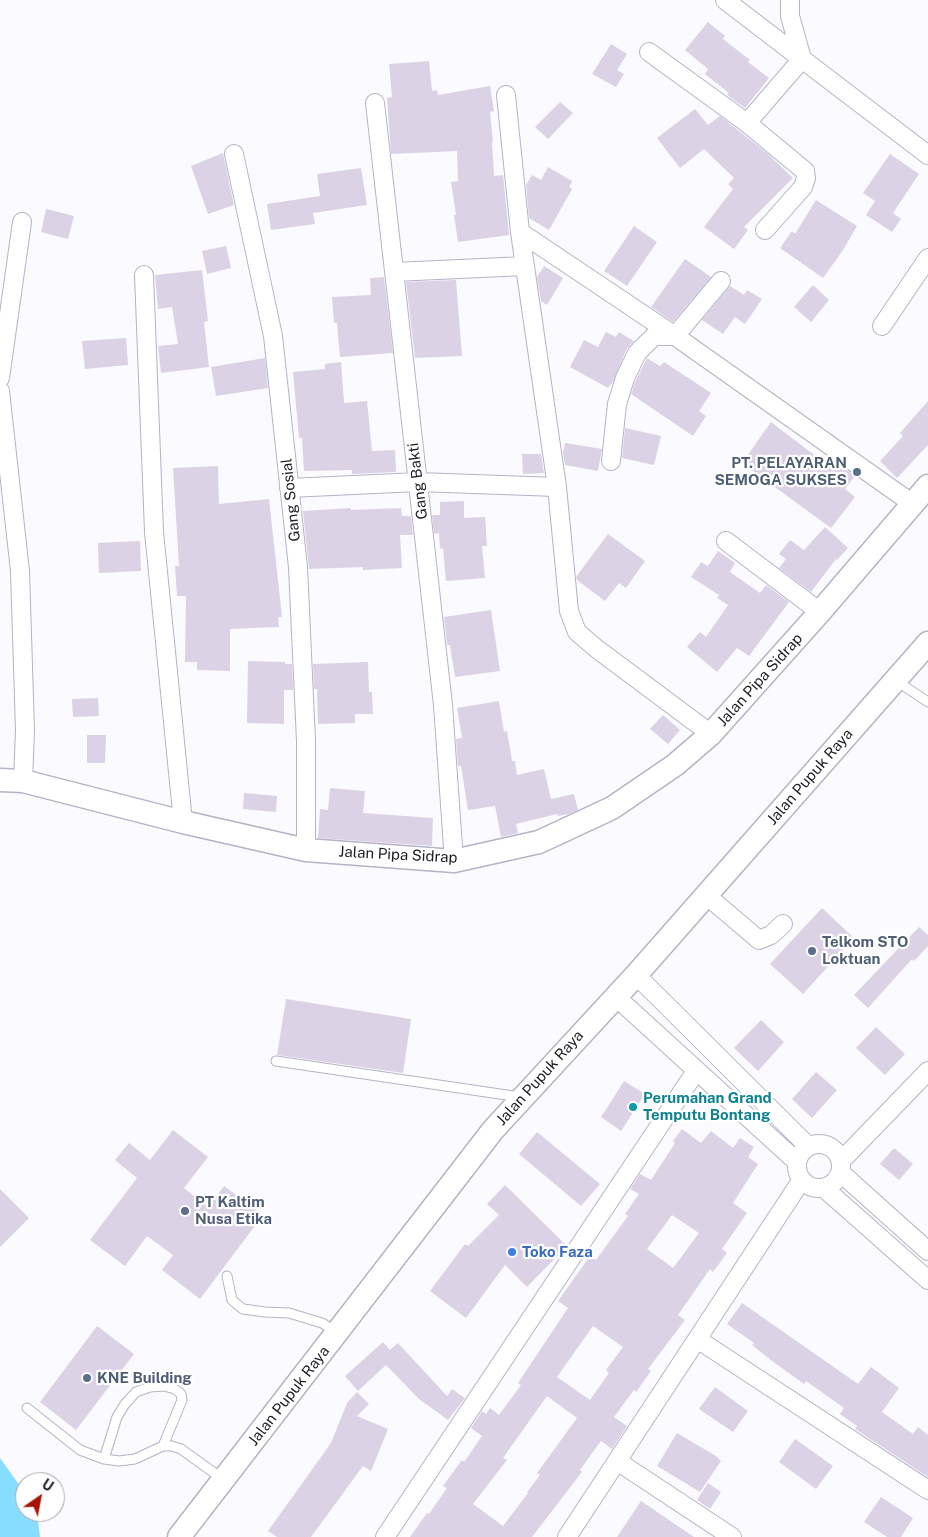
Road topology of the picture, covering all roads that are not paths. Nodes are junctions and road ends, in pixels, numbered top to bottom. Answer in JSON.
{"nodes":[{"id":1,"x":725,"y":0,"type":"edge"},
{"id":2,"x":790,"y":0,"type":"edge"},
{"id":3,"x":649,"y":52,"type":"dead end"},
{"id":4,"x":802,"y":59,"type":"junction"},
{"id":5,"x":506,"y":95,"type":"dead end"},
{"id":6,"x":374,"y":103,"type":"dead end"},
{"id":7,"x":747,"y":123,"type":"junction"},
{"id":8,"x":234,"y":154,"type":"dead end"},
{"id":9,"x":928,"y":155,"type":"edge"},
{"id":10,"x":22,"y":222,"type":"dead end"},
{"id":11,"x":765,"y":230,"type":"dead end"},
{"id":12,"x":520,"y":232,"type":"junction"},
{"id":13,"x":928,"y":258,"type":"edge"},
{"id":14,"x":525,"y":266,"type":"junction"},
{"id":15,"x":394,"y":272,"type":"junction"},
{"id":16,"x":144,"y":274,"type":"dead end"},
{"id":17,"x":721,"y":281,"type":"dead end"},
{"id":18,"x":882,"y":326,"type":"dead end"},
{"id":19,"x":675,"y":336,"type":"junction"},
{"id":20,"x":0,"y":378,"type":"edge"},
{"id":21,"x":0,"y":391,"type":"edge"},
{"id":22,"x":611,"y":461,"type":"dead end"},
{"id":23,"x":418,"y":482,"type":"junction"},
{"id":24,"x":928,"y":486,"type":"edge"},
{"id":25,"x":557,"y":487,"type":"junction"},
{"id":26,"x":289,"y":488,"type":"junction"},
{"id":27,"x":913,"y":504,"type":"junction"},
{"id":28,"x":726,"y":541,"type":"dead end"},
{"id":29,"x":820,"y":612,"type":"junction"},
{"id":30,"x":928,"y":643,"type":"edge"},
{"id":31,"x":895,"y":680,"type":"junction"},
{"id":32,"x":928,"y":702,"type":"edge"},
{"id":33,"x":711,"y":734,"type":"junction"},
{"id":34,"x":0,"y":780,"type":"edge"},
{"id":35,"x":23,"y":781,"type":"junction"},
{"id":36,"x":183,"y":822,"type":"junction"},
{"id":37,"x":306,"y":850,"type":"junction"},
{"id":38,"x":454,"y":861,"type":"junction"},
{"id":39,"x":706,"y":895,"type":"junction"},
{"id":40,"x":783,"y":924,"type":"dead end"},
{"id":41,"x":636,"y":975,"type":"junction"},
{"id":42,"x":615,"y":996,"type":"junction"},
{"id":43,"x":276,"y":1061,"type":"dead end"},
{"id":44,"x":696,"y":1071,"type":"junction"},
{"id":45,"x":928,"y":1071,"type":"edge"},
{"id":46,"x":523,"y":1097,"type":"junction"},
{"id":47,"x":808,"y":1146,"type":"junction"},
{"id":48,"x":796,"y":1161,"type":"junction"},
{"id":49,"x":841,"y":1167,"type":"junction"},
{"id":50,"x":801,"y":1181,"type":"junction"},
{"id":51,"x":825,"y":1189,"type":"junction"},
{"id":52,"x":928,"y":1251,"type":"edge"},
{"id":53,"x":227,"y":1276,"type":"dead end"},
{"id":54,"x":928,"y":1280,"type":"edge"},
{"id":55,"x":338,"y":1333,"type":"junction"},
{"id":56,"x":697,"y":1339,"type":"junction"},
{"id":57,"x":27,"y":1408,"type":"dead end"},
{"id":58,"x":163,"y":1446,"type":"junction"},
{"id":59,"x":104,"y":1459,"type":"junction"},
{"id":60,"x":617,"y":1461,"type":"junction"},
{"id":61,"x":224,"y":1480,"type":"junction"},
{"id":62,"x":928,"y":1490,"type":"edge"},
{"id":63,"x":179,"y":1537,"type":"edge"},
{"id":64,"x":385,"y":1537,"type":"edge"},
{"id":65,"x":567,"y":1537,"type":"edge"},
{"id":66,"x":732,"y":1537,"type":"edge"}],
"edges":[{"from":1,"to":4,"type":"street"},
{"from":2,"to":4,"type":"street"},
{"from":3,"to":7,"type":"street"},
{"from":4,"to":7,"type":"street"},
{"from":4,"to":9,"type":"street"},
{"from":5,"to":12,"type":"street"},
{"from":6,"to":15,"type":"street","name":"Gang Bakti"},
{"from":7,"to":11,"type":"street"},
{"from":8,"to":26,"type":"street","name":"Gang Sosial"},
{"from":10,"to":20,"type":"street"},
{"from":12,"to":14,"type":"street"},
{"from":12,"to":19,"type":"street"},
{"from":13,"to":18,"type":"street"},
{"from":14,"to":15,"type":"street"},
{"from":14,"to":25,"type":"street"},
{"from":15,"to":23,"type":"street","name":"Gang Bakti"},
{"from":16,"to":36,"type":"street"},
{"from":17,"to":19,"type":"street"},
{"from":19,"to":22,"type":"street"},
{"from":19,"to":27,"type":"street"},
{"from":21,"to":35,"type":"street"},
{"from":23,"to":25,"type":"street"},
{"from":23,"to":26,"type":"street"},
{"from":23,"to":38,"type":"street","name":"Gang Bakti"},
{"from":24,"to":27,"type":"street","name":"Jalan Pipa Sidrap"},
{"from":25,"to":33,"type":"street"},
{"from":26,"to":37,"type":"street","name":"Gang Sosial"},
{"from":27,"to":29,"type":"street","name":"Jalan Pipa Sidrap"},
{"from":28,"to":29,"type":"street"},
{"from":29,"to":33,"type":"street","name":"Jalan Pipa Sidrap"},
{"from":30,"to":31,"type":"street","name":"Jalan Pupuk Raya"},
{"from":31,"to":32,"type":"lane"},
{"from":31,"to":39,"type":"street","name":"Jalan Pupuk Raya"},
{"from":33,"to":38,"type":"street","name":"Jalan Pipa Sidrap"},
{"from":34,"to":35,"type":"street","name":"Jalan Pipa Sidrap"},
{"from":35,"to":36,"type":"street","name":"Jalan Pipa Sidrap"},
{"from":36,"to":37,"type":"street","name":"Jalan Pipa Sidrap"},
{"from":37,"to":38,"type":"street","name":"Jalan Pipa Sidrap"},
{"from":39,"to":40,"type":"street"},
{"from":39,"to":41,"type":"street","name":"Jalan Pupuk Raya"},
{"from":41,"to":42,"type":"street","name":"Jalan Pupuk Raya"},
{"from":41,"to":47,"type":"street"},
{"from":42,"to":44,"type":"street"},
{"from":42,"to":46,"type":"street","name":"Jalan Pupuk Raya"},
{"from":43,"to":46,"type":"lane"},
{"from":44,"to":48,"type":"street"},
{"from":44,"to":64,"type":"street"},
{"from":45,"to":49,"type":"street"},
{"from":46,"to":55,"type":"street","name":"Jalan Pupuk Raya"},
{"from":47,"to":48,"type":"street"},
{"from":47,"to":49,"type":"street"},
{"from":48,"to":50,"type":"street"},
{"from":49,"to":51,"type":"street"},
{"from":49,"to":52,"type":"street"},
{"from":50,"to":51,"type":"street"},
{"from":50,"to":56,"type":"street"},
{"from":51,"to":54,"type":"street"},
{"from":53,"to":55,"type":"lane"},
{"from":55,"to":61,"type":"street","name":"Jalan Pupuk Raya"},
{"from":56,"to":60,"type":"street"},
{"from":56,"to":62,"type":"street"},
{"from":57,"to":59,"type":"lane"},
{"from":58,"to":59,"type":"lane"},
{"from":58,"to":59,"type":"lane"},
{"from":58,"to":61,"type":"lane"},
{"from":60,"to":65,"type":"street"},
{"from":60,"to":66,"type":"street"},
{"from":61,"to":63,"type":"street","name":"Jalan Pupuk Raya"}]}
